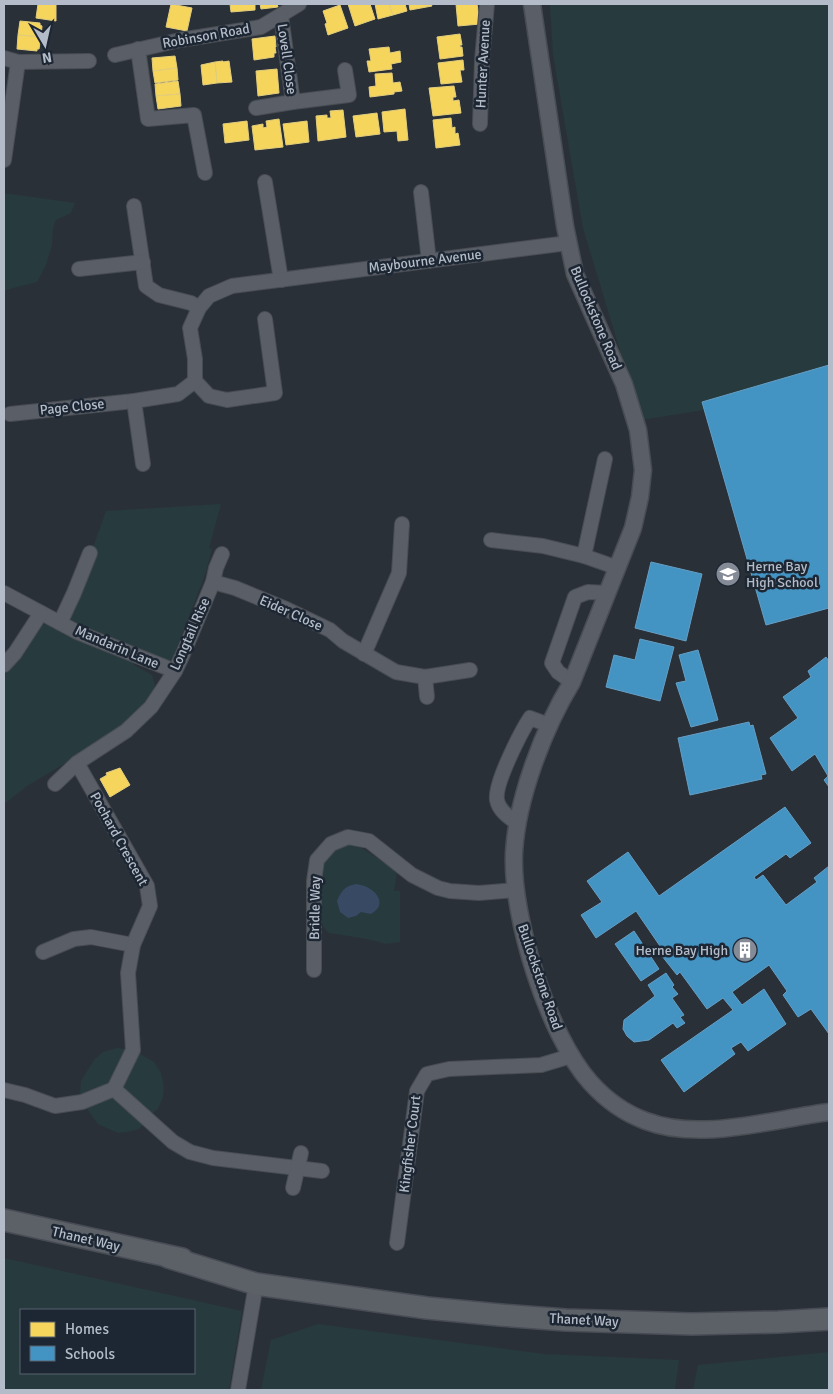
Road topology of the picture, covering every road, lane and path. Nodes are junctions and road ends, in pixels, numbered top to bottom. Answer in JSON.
{"nodes":[{"id":1,"x":299,"y":4,"type":"edge"},
{"id":2,"x":487,"y":4,"type":"edge"},
{"id":3,"x":532,"y":4,"type":"edge"},
{"id":4,"x":281,"y":16,"type":"junction"},
{"id":5,"x":138,"y":49,"type":"junction"},
{"id":6,"x":116,"y":55,"type":"dead end"},
{"id":7,"x":4,"y":58,"type":"edge"},
{"id":8,"x":89,"y":60,"type":"dead end"},
{"id":9,"x":18,"y":62,"type":"junction"},
{"id":10,"x":345,"y":70,"type":"dead end"},
{"id":11,"x":293,"y":102,"type":"junction"},
{"id":12,"x":256,"y":108,"type":"dead end"},
{"id":13,"x":480,"y":124,"type":"dead end"},
{"id":14,"x":4,"y":160,"type":"edge"},
{"id":15,"x":205,"y":173,"type":"dead end"},
{"id":16,"x":265,"y":182,"type":"dead end"},
{"id":17,"x":421,"y":192,"type":"dead end"},
{"id":18,"x":134,"y":206,"type":"dead end"},
{"id":19,"x":568,"y":243,"type":"junction"},
{"id":20,"x":429,"y":261,"type":"junction"},
{"id":21,"x":143,"y":262,"type":"junction"},
{"id":22,"x":79,"y":270,"type":"dead end"},
{"id":23,"x":281,"y":280,"type":"junction"},
{"id":24,"x":199,"y":308,"type":"junction"},
{"id":25,"x":266,"y":319,"type":"dead end"},
{"id":26,"x":195,"y":381,"type":"junction"},
{"id":27,"x":134,"y":401,"type":"junction"},
{"id":28,"x":10,"y":414,"type":"dead end"},
{"id":29,"x":605,"y":459,"type":"dead end"},
{"id":30,"x":143,"y":464,"type":"dead end"},
{"id":31,"x":402,"y":524,"type":"dead end"},
{"id":32,"x":491,"y":540,"type":"dead end"},
{"id":33,"x":90,"y":553,"type":"dead end"},
{"id":34,"x":222,"y":554,"type":"dead end"},
{"id":35,"x":584,"y":556,"type":"junction"},
{"id":36,"x":618,"y":568,"type":"junction"},
{"id":37,"x":213,"y":582,"type":"junction"},
{"id":38,"x":4,"y":593,"type":"edge"},
{"id":39,"x":607,"y":593,"type":"junction"},
{"id":40,"x":42,"y":613,"type":"junction"},
{"id":41,"x":60,"y":623,"type":"junction"},
{"id":42,"x":364,"y":654,"type":"junction"},
{"id":43,"x":4,"y":665,"type":"edge"},
{"id":44,"x":470,"y":670,"type":"dead end"},
{"id":45,"x":175,"y":671,"type":"junction"},
{"id":46,"x":425,"y":677,"type":"junction"},
{"id":47,"x":572,"y":682,"type":"junction"},
{"id":48,"x":427,"y":697,"type":"dead end"},
{"id":49,"x":549,"y":725,"type":"junction"},
{"id":50,"x":76,"y":762,"type":"junction"},
{"id":51,"x":55,"y":784,"type":"dead end"},
{"id":52,"x":517,"y":823,"type":"junction"},
{"id":53,"x":515,"y":890,"type":"junction"},
{"id":54,"x":133,"y":945,"type":"junction"},
{"id":55,"x":43,"y":952,"type":"dead end"},
{"id":56,"x":314,"y":970,"type":"dead end"},
{"id":57,"x":571,"y":1056,"type":"junction"},
{"id":58,"x":114,"y":1089,"type":"junction"},
{"id":59,"x":4,"y":1090,"type":"edge"},
{"id":60,"x":829,"y":1112,"type":"edge"},
{"id":61,"x":301,"y":1153,"type":"dead end"},
{"id":62,"x":298,"y":1169,"type":"junction"},
{"id":63,"x":322,"y":1171,"type":"dead end"},
{"id":64,"x":293,"y":1188,"type":"dead end"},
{"id":65,"x":4,"y":1220,"type":"edge"},
{"id":66,"x":397,"y":1243,"type":"dead end"},
{"id":67,"x":168,"y":1257,"type":"junction"},
{"id":68,"x":256,"y":1284,"type":"junction"},
{"id":69,"x":340,"y":1295,"type":"junction"},
{"id":70,"x":829,"y":1319,"type":"edge"},
{"id":71,"x":238,"y":1390,"type":"edge"}],
"edges":[{"from":1,"to":4,"type":"street","name":"Robinson Road"},
{"from":2,"to":13,"type":"street","name":"Hunter Avenue"},
{"from":3,"to":19,"type":"street","name":"Bullockstone Road"},
{"from":4,"to":5,"type":"street","name":"Robinson Road"},
{"from":4,"to":11,"type":"street","name":"Lovell Close"},
{"from":5,"to":6,"type":"street","name":"Robinson Road"},
{"from":5,"to":15,"type":"street"},
{"from":7,"to":9,"type":"street"},
{"from":8,"to":9,"type":"street"},
{"from":9,"to":14,"type":"street"},
{"from":10,"to":11,"type":"street","name":"Lovell Close"},
{"from":11,"to":12,"type":"street","name":"Lovell Close"},
{"from":16,"to":23,"type":"street"},
{"from":17,"to":20,"type":"street"},
{"from":18,"to":21,"type":"street"},
{"from":19,"to":20,"type":"street","name":"Maybourne Avenue"},
{"from":19,"to":36,"type":"street","name":"Bullockstone Road"},
{"from":20,"to":23,"type":"street","name":"Maybourne Avenue"},
{"from":21,"to":22,"type":"street"},
{"from":21,"to":24,"type":"street"},
{"from":23,"to":24,"type":"street","name":"Maybourne Avenue"},
{"from":24,"to":26,"type":"street","name":"Maybourne Avenue"},
{"from":25,"to":26,"type":"street"},
{"from":26,"to":27,"type":"street"},
{"from":27,"to":28,"type":"street","name":"Page Close"},
{"from":27,"to":30,"type":"street"},
{"from":29,"to":35,"type":"street"},
{"from":31,"to":42,"type":"street"},
{"from":32,"to":35,"type":"street"},
{"from":33,"to":41,"type":"street","name":"Mandarin Lane"},
{"from":34,"to":37,"type":"street","name":"Longtail Rise"},
{"from":35,"to":36,"type":"street"},
{"from":36,"to":39,"type":"street","name":"Bullockstone Road"},
{"from":37,"to":42,"type":"street","name":"Eider Close"},
{"from":37,"to":45,"type":"street","name":"Longtail Rise"},
{"from":38,"to":40,"type":"street","name":"Mandarin Lane"},
{"from":39,"to":47,"type":"street","name":"Bullockstone Road"},
{"from":39,"to":47,"type":"street"},
{"from":40,"to":41,"type":"street","name":"Mandarin Lane"},
{"from":40,"to":43,"type":"street"},
{"from":41,"to":45,"type":"street","name":"Mandarin Lane"},
{"from":42,"to":46,"type":"street","name":"Eider Close"},
{"from":44,"to":46,"type":"street","name":"Eider Close"},
{"from":45,"to":50,"type":"street","name":"Longtail Rise"},
{"from":46,"to":48,"type":"street"},
{"from":47,"to":49,"type":"street","name":"Bullockstone Road"},
{"from":49,"to":52,"type":"street","name":"Bullockstone Road"},
{"from":49,"to":52,"type":"street"},
{"from":50,"to":51,"type":"street","name":"Longtail Rise"},
{"from":50,"to":54,"type":"street","name":"Pochard Crescent"},
{"from":52,"to":53,"type":"street","name":"Bullockstone Road"},
{"from":53,"to":56,"type":"street","name":"Bridle Way"},
{"from":53,"to":57,"type":"street","name":"Bullockstone Road"},
{"from":54,"to":55,"type":"street"},
{"from":54,"to":58,"type":"street","name":"Pochard Crescent"},
{"from":57,"to":60,"type":"street","name":"Bullockstone Road"},
{"from":57,"to":66,"type":"street","name":"Kingfisher Court"},
{"from":58,"to":59,"type":"street"},
{"from":58,"to":62,"type":"street"},
{"from":61,"to":62,"type":"street"},
{"from":62,"to":63,"type":"street"},
{"from":62,"to":64,"type":"street"},
{"from":65,"to":67,"type":"main road","name":"Thanet Way"},
{"from":67,"to":68,"type":"main road","name":"Thanet Way"},
{"from":67,"to":69,"type":"main road","name":"Thanet Way"},
{"from":68,"to":69,"type":"main road","name":"Thanet Way"},
{"from":68,"to":71,"type":"street"},
{"from":69,"to":70,"type":"main road","name":"Thanet Way"}]}
